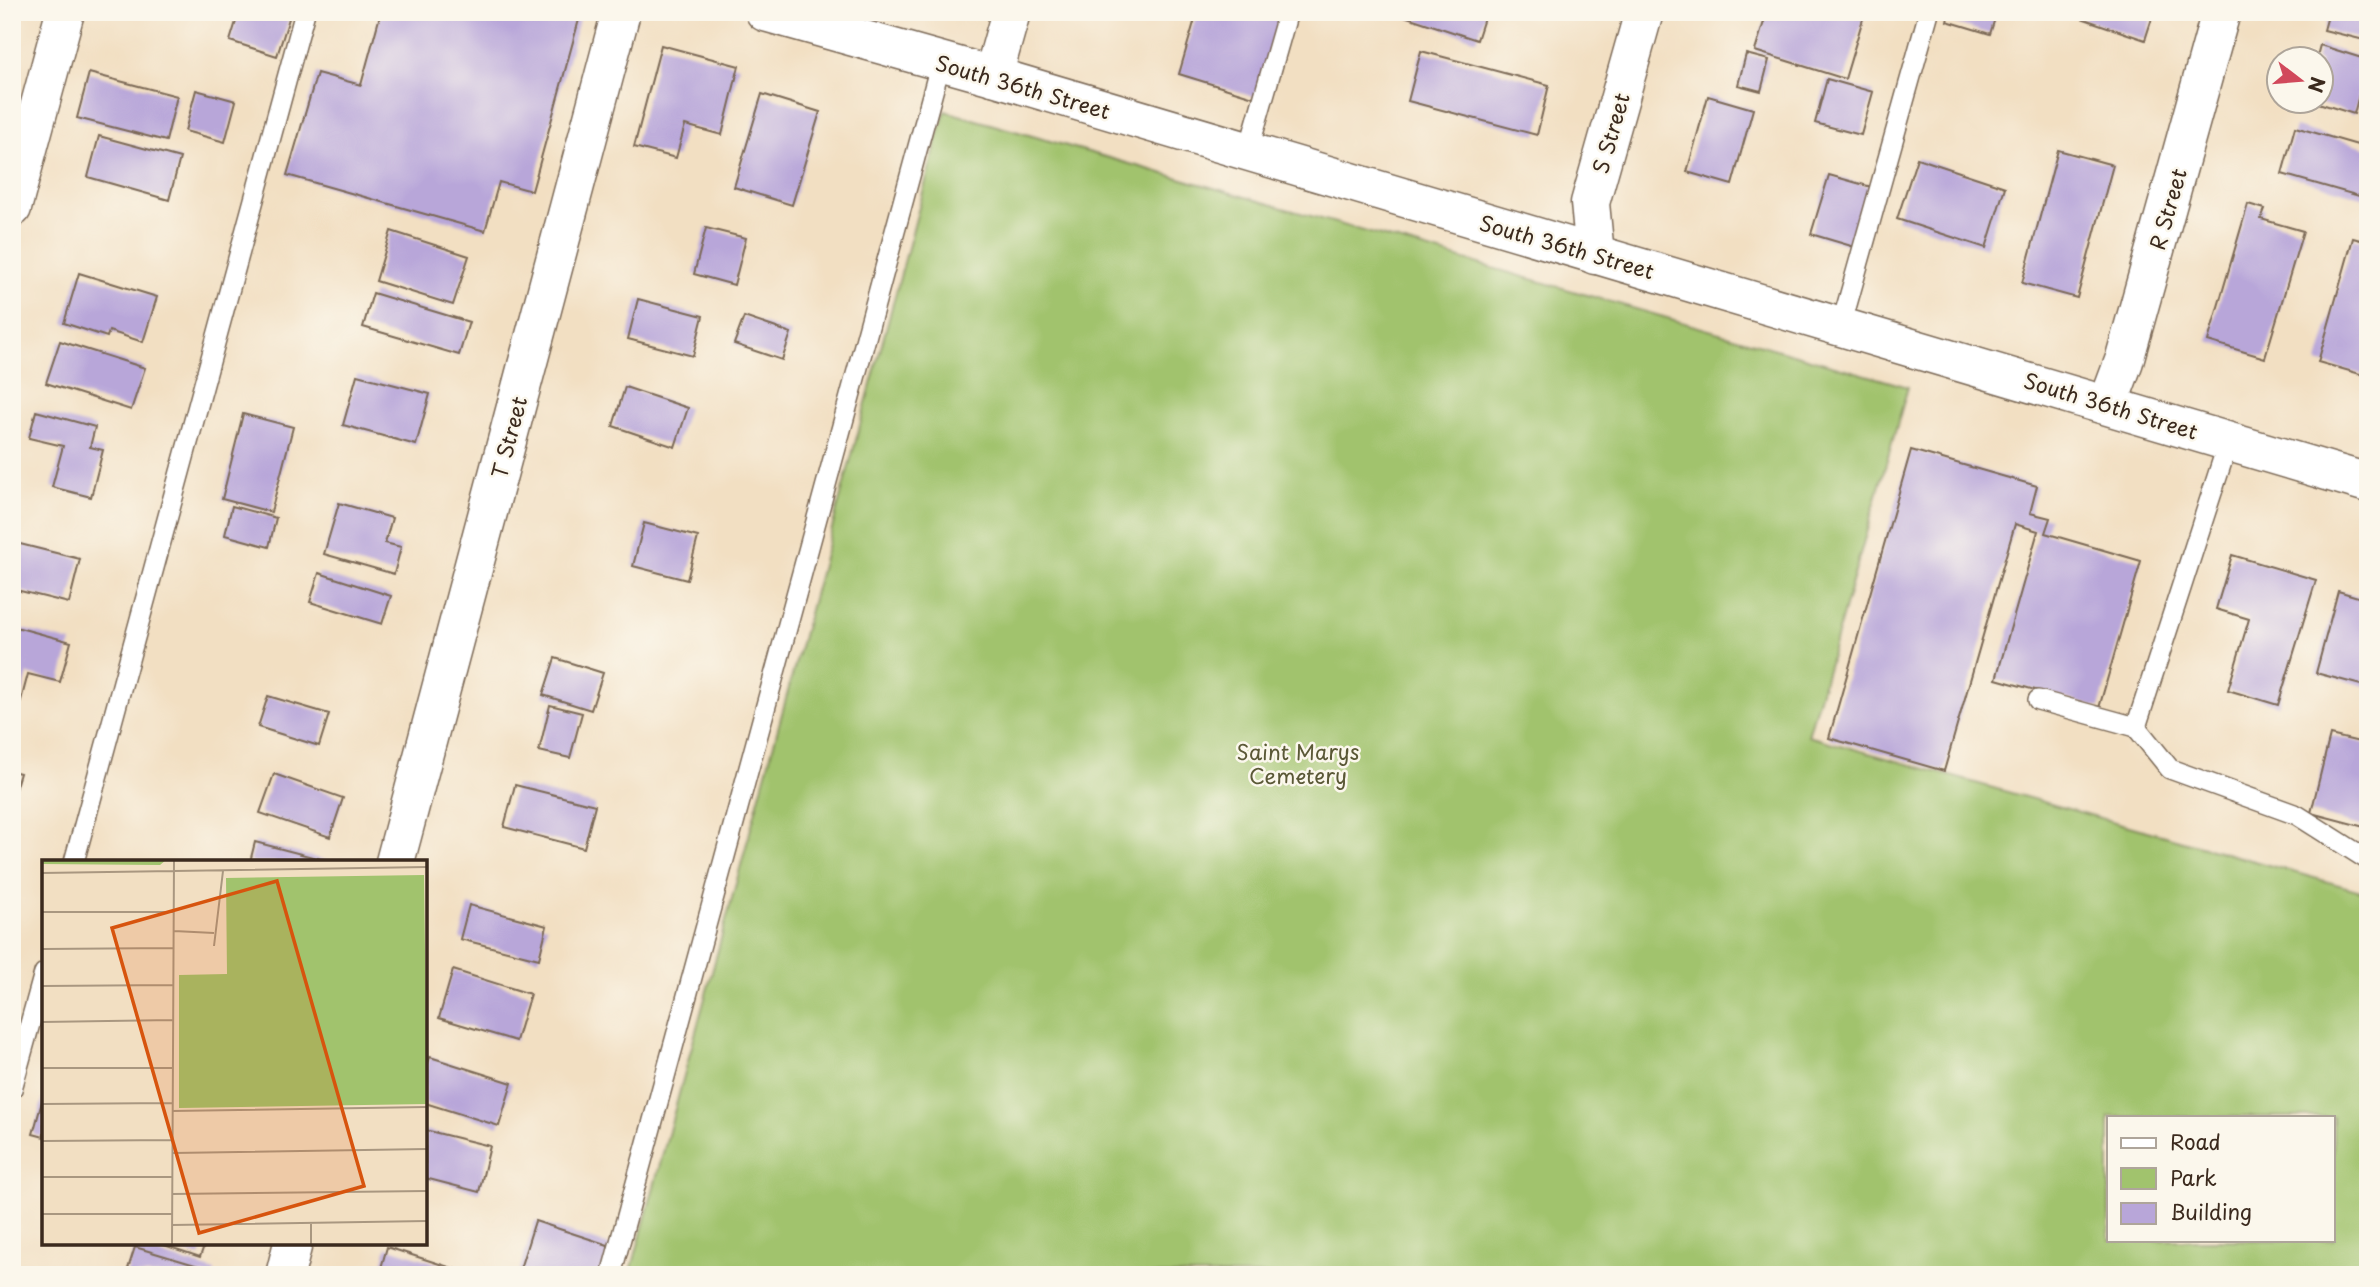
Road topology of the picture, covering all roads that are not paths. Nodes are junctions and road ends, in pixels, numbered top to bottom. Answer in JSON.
{"nodes":[{"id":1,"x":65,"y":12,"type":"edge"},
{"id":2,"x":305,"y":12,"type":"edge"},
{"id":3,"x":621,"y":12,"type":"edge"},
{"id":4,"x":765,"y":12,"type":"edge"},
{"id":5,"x":1011,"y":12,"type":"edge"},
{"id":6,"x":1288,"y":12,"type":"edge"},
{"id":7,"x":1644,"y":12,"type":"edge"},
{"id":8,"x":1929,"y":12,"type":"edge"},
{"id":9,"x":2221,"y":12,"type":"edge"},
{"id":10,"x":941,"y":62,"type":"junction"},
{"id":11,"x":993,"y":76,"type":"junction"},
{"id":12,"x":1248,"y":152,"type":"junction"},
{"id":13,"x":12,"y":208,"type":"edge"},
{"id":14,"x":1595,"y":254,"type":"junction"},
{"id":15,"x":1841,"y":326,"type":"junction"},
{"id":16,"x":2108,"y":404,"type":"junction"},
{"id":17,"x":2229,"y":440,"type":"junction"},
{"id":18,"x":2368,"y":483,"type":"edge"},
{"id":19,"x":2038,"y":700,"type":"dead end"},
{"id":20,"x":2136,"y":727,"type":"junction"},
{"id":21,"x":75,"y":860,"type":"edge"},
{"id":22,"x":396,"y":860,"type":"edge"},
{"id":23,"x":2368,"y":860,"type":"edge"},
{"id":24,"x":42,"y":980,"type":"edge"},
{"id":25,"x":12,"y":1089,"type":"edge"},
{"id":26,"x":292,"y":1245,"type":"edge"},
{"id":27,"x":285,"y":1275,"type":"edge"},
{"id":28,"x":611,"y":1275,"type":"edge"}],
"edges":[{"from":1,"to":13,"type":"street"},
{"from":2,"to":21,"type":"lane"},
{"from":3,"to":22,"type":"street","name":"T Street"},
{"from":4,"to":10,"type":"street","name":"South 36th Street"},
{"from":5,"to":11,"type":"street"},
{"from":6,"to":12,"type":"lane"},
{"from":7,"to":14,"type":"street","name":"S Street"},
{"from":8,"to":15,"type":"lane"},
{"from":9,"to":16,"type":"street","name":"R Street"},
{"from":10,"to":11,"type":"street","name":"South 36th Street"},
{"from":10,"to":28,"type":"lane"},
{"from":11,"to":12,"type":"street","name":"South 36th Street"},
{"from":12,"to":14,"type":"street","name":"South 36th Street"},
{"from":14,"to":15,"type":"street","name":"South 36th Street"},
{"from":15,"to":16,"type":"street","name":"South 36th Street"},
{"from":16,"to":17,"type":"street","name":"South 36th Street"},
{"from":17,"to":18,"type":"street","name":"South 36th Street"},
{"from":17,"to":20,"type":"lane"},
{"from":19,"to":20,"type":"lane"},
{"from":20,"to":23,"type":"lane"},
{"from":24,"to":25,"type":"lane"},
{"from":26,"to":27,"type":"street"}]}
